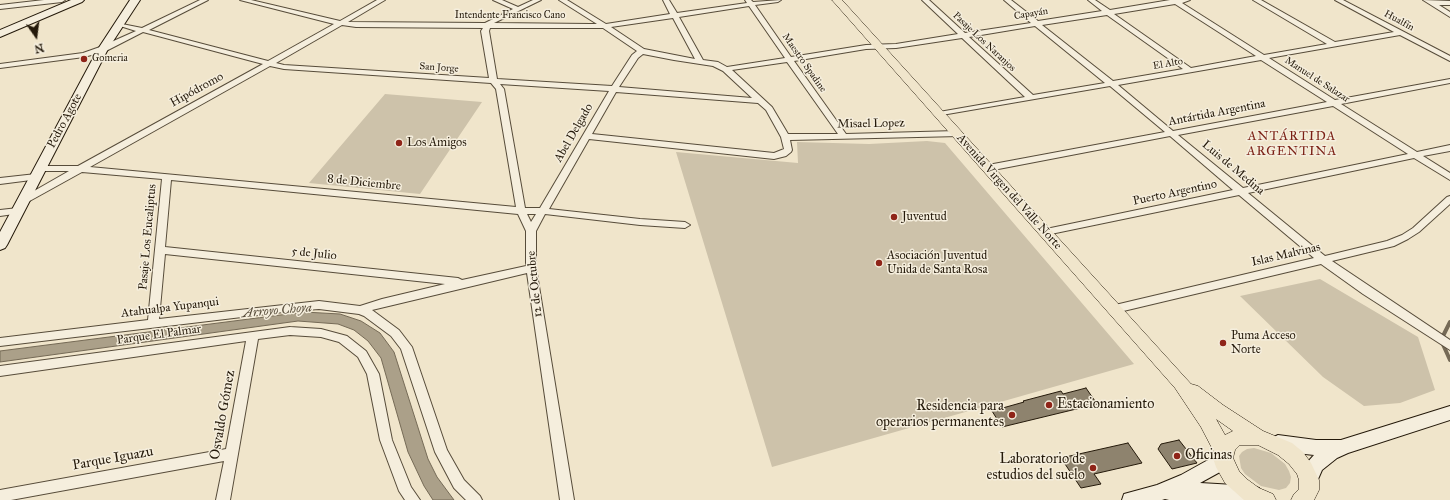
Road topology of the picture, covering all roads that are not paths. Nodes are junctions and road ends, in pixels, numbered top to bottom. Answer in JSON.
{"nodes":[{"id":1,"x":63,"y":0,"type":"edge"},
{"id":2,"x":79,"y":0,"type":"edge"},
{"id":3,"x":135,"y":0,"type":"edge"},
{"id":4,"x":205,"y":0,"type":"edge"},
{"id":5,"x":243,"y":0,"type":"edge"},
{"id":6,"x":365,"y":0,"type":"edge"},
{"id":7,"x":496,"y":0,"type":"edge"},
{"id":8,"x":538,"y":0,"type":"edge"},
{"id":9,"x":562,"y":0,"type":"edge"},
{"id":10,"x":666,"y":0,"type":"edge"},
{"id":11,"x":778,"y":0,"type":"edge"},
{"id":12,"x":837,"y":0,"type":"edge"},
{"id":13,"x":925,"y":0,"type":"edge"},
{"id":14,"x":1007,"y":0,"type":"edge"},
{"id":15,"x":1091,"y":0,"type":"edge"},
{"id":16,"x":1187,"y":0,"type":"edge"},
{"id":17,"x":1256,"y":0,"type":"edge"},
{"id":18,"x":1338,"y":0,"type":"edge"},
{"id":19,"x":380,"y":1,"type":"edge"},
{"id":20,"x":1175,"y":1,"type":"edge"},
{"id":21,"x":750,"y":2,"type":"edge"},
{"id":22,"x":1429,"y":2,"type":"edge"},
{"id":23,"x":1450,"y":3,"type":"edge"},
{"id":24,"x":0,"y":7,"type":"edge"},
{"id":25,"x":518,"y":9,"type":"junction"},
{"id":26,"x":1108,"y":12,"type":"junction"},
{"id":27,"x":1450,"y":15,"type":"edge"},
{"id":28,"x":675,"y":16,"type":"junction"},
{"id":29,"x":120,"y":24,"type":"junction"},
{"id":30,"x":340,"y":24,"type":"junction"},
{"id":31,"x":1036,"y":24,"type":"junction"},
{"id":32,"x":487,"y":26,"type":"junction"},
{"id":33,"x":605,"y":26,"type":"junction"},
{"id":34,"x":0,"y":27,"type":"edge"},
{"id":35,"x":142,"y":30,"type":"junction"},
{"id":36,"x":1401,"y":33,"type":"junction"},
{"id":37,"x":0,"y":34,"type":"edge"},
{"id":38,"x":962,"y":36,"type":"junction"},
{"id":39,"x":1334,"y":45,"type":"junction"},
{"id":40,"x":878,"y":46,"type":"junction"},
{"id":41,"x":103,"y":48,"type":"junction"},
{"id":42,"x":642,"y":51,"type":"junction"},
{"id":43,"x":1263,"y":57,"type":"junction"},
{"id":44,"x":790,"y":59,"type":"junction"},
{"id":45,"x":1450,"y":59,"type":"edge"},
{"id":46,"x":700,"y":61,"type":"junction"},
{"id":47,"x":268,"y":64,"type":"junction"},
{"id":48,"x":0,"y":66,"type":"edge"},
{"id":49,"x":726,"y":69,"type":"junction"},
{"id":50,"x":1189,"y":70,"type":"junction"},
{"id":51,"x":493,"y":81,"type":"junction"},
{"id":52,"x":1450,"y":81,"type":"edge"},
{"id":53,"x":1112,"y":84,"type":"junction"},
{"id":54,"x":614,"y":89,"type":"junction"},
{"id":55,"x":1030,"y":98,"type":"junction"},
{"id":56,"x":762,"y":101,"type":"junction"},
{"id":57,"x":1334,"y":103,"type":"junction"},
{"id":58,"x":939,"y":114,"type":"junction"},
{"id":59,"x":957,"y":134,"type":"junction"},
{"id":60,"x":1172,"y":134,"type":"junction"},
{"id":61,"x":586,"y":136,"type":"junction"},
{"id":62,"x":785,"y":137,"type":"junction"},
{"id":63,"x":844,"y":137,"type":"junction"},
{"id":64,"x":1450,"y":148,"type":"edge"},
{"id":65,"x":1416,"y":155,"type":"junction"},
{"id":66,"x":988,"y":168,"type":"junction"},
{"id":67,"x":82,"y":169,"type":"junction"},
{"id":68,"x":38,"y":172,"type":"junction"},
{"id":69,"x":167,"y":177,"type":"junction"},
{"id":70,"x":1450,"y":177,"type":"edge"},
{"id":71,"x":0,"y":181,"type":"edge"},
{"id":72,"x":1241,"y":192,"type":"junction"},
{"id":73,"x":1450,"y":199,"type":"edge"},
{"id":74,"x":20,"y":206,"type":"junction"},
{"id":75,"x":521,"y":211,"type":"junction"},
{"id":76,"x":542,"y":211,"type":"junction"},
{"id":77,"x":0,"y":213,"type":"edge"},
{"id":78,"x":685,"y":225,"type":"dead end"},
{"id":79,"x":531,"y":231,"type":"junction"},
{"id":80,"x":1046,"y":232,"type":"junction"},
{"id":81,"x":0,"y":245,"type":"edge"},
{"id":82,"x":160,"y":250,"type":"junction"},
{"id":83,"x":1323,"y":260,"type":"junction"},
{"id":84,"x":531,"y":268,"type":"junction"},
{"id":85,"x":466,"y":283,"type":"junction"},
{"id":86,"x":1115,"y":309,"type":"junction"},
{"id":87,"x":360,"y":310,"type":"junction"},
{"id":88,"x":153,"y":324,"type":"junction"},
{"id":89,"x":253,"y":335,"type":"junction"},
{"id":90,"x":0,"y":342,"type":"edge"},
{"id":91,"x":1450,"y":346,"type":"edge"},
{"id":92,"x":0,"y":371,"type":"edge"},
{"id":93,"x":1181,"y":383,"type":"junction"},
{"id":94,"x":1450,"y":414,"type":"edge"},
{"id":95,"x":1265,"y":440,"type":"junction"},
{"id":96,"x":1343,"y":447,"type":"junction"},
{"id":97,"x":231,"y":454,"type":"junction"},
{"id":98,"x":1224,"y":454,"type":"junction"},
{"id":99,"x":1307,"y":492,"type":"edge"},
{"id":100,"x":1158,"y":493,"type":"junction"},
{"id":101,"x":0,"y":496,"type":"edge"},
{"id":102,"x":1260,"y":498,"type":"edge"},
{"id":103,"x":223,"y":500,"type":"edge"},
{"id":104,"x":413,"y":500,"type":"edge"},
{"id":105,"x":475,"y":500,"type":"edge"},
{"id":106,"x":567,"y":500,"type":"edge"},
{"id":107,"x":1131,"y":500,"type":"edge"}],
"edges":[{"from":1,"to":24,"type":"street"},
{"from":1,"to":34,"type":"main road"},
{"from":2,"to":37,"type":"main road"},
{"from":3,"to":29,"type":"main road","name":"Pedro Agote"},
{"from":4,"to":35,"type":"street"},
{"from":5,"to":30,"type":"street","name":"Intendente Francisco Cano"},
{"from":6,"to":19,"type":"street"},
{"from":7,"to":25,"type":"street"},
{"from":8,"to":25,"type":"street"},
{"from":9,"to":33,"type":"street"},
{"from":10,"to":28,"type":"street"},
{"from":11,"to":21,"type":"street","name":"Intendente Francisco Cano"},
{"from":12,"to":40,"type":"main road","name":"Avenida Virgen del Valle Norte"},
{"from":13,"to":38,"type":"street","name":"Pasaje Los Naranjos"},
{"from":14,"to":31,"type":"street","name":"Luis de Medina"},
{"from":15,"to":26,"type":"street"},
{"from":16,"to":20,"type":"street","name":"Capayán"},
{"from":17,"to":39,"type":"street"},
{"from":18,"to":36,"type":"street","name":"Hualfín"},
{"from":19,"to":30,"type":"street","name":"Hipódromo"},
{"from":20,"to":26,"type":"street","name":"Capayán"},
{"from":20,"to":43,"type":"street","name":"Manuel de Salazar"},
{"from":21,"to":28,"type":"street","name":"Intendente Francisco Cano"},
{"from":21,"to":44,"type":"street","name":"Maestro Spadine"},
{"from":22,"to":23,"type":"street"},
{"from":22,"to":27,"type":"street"},
{"from":25,"to":32,"type":"street"},
{"from":26,"to":31,"type":"street","name":"Capayán"},
{"from":26,"to":50,"type":"street"},
{"from":28,"to":33,"type":"street","name":"Intendente Francisco Cano"},
{"from":28,"to":46,"type":"street"},
{"from":29,"to":35,"type":"street","name":"San Jorge"},
{"from":29,"to":41,"type":"main road","name":"Pedro Agote"},
{"from":30,"to":32,"type":"street","name":"Intendente Francisco Cano"},
{"from":30,"to":47,"type":"street","name":"Hipódromo"},
{"from":31,"to":38,"type":"street","name":"Capayán"},
{"from":31,"to":53,"type":"street","name":"Luis de Medina"},
{"from":32,"to":33,"type":"street","name":"Intendente Francisco Cano"},
{"from":32,"to":51,"type":"street","name":"12 de Octubre"},
{"from":33,"to":42,"type":"street"},
{"from":35,"to":41,"type":"street"},
{"from":35,"to":47,"type":"street","name":"San Jorge"},
{"from":36,"to":39,"type":"street","name":"El Alto"},
{"from":36,"to":45,"type":"street","name":"Hualfín"},
{"from":38,"to":40,"type":"street","name":"Capayán"},
{"from":38,"to":55,"type":"street","name":"Pasaje Los Naranjos"},
{"from":39,"to":43,"type":"street","name":"El Alto"},
{"from":40,"to":44,"type":"street","name":"Capayán"},
{"from":40,"to":58,"type":"main road","name":"Avenida Virgen del Valle Norte"},
{"from":41,"to":48,"type":"street"},
{"from":41,"to":68,"type":"main road","name":"Pedro Agote"},
{"from":42,"to":46,"type":"street"},
{"from":42,"to":54,"type":"street","name":"Abel Delgado"},
{"from":43,"to":50,"type":"street","name":"El Alto"},
{"from":43,"to":57,"type":"street","name":"Manuel de Salazar"},
{"from":44,"to":49,"type":"street","name":"Capayán"},
{"from":44,"to":63,"type":"street","name":"Maestro Spadine"},
{"from":46,"to":49,"type":"street"},
{"from":47,"to":51,"type":"street","name":"San Jorge"},
{"from":47,"to":67,"type":"street","name":"Hipódromo"},
{"from":49,"to":56,"type":"street"},
{"from":50,"to":53,"type":"street","name":"El Alto"},
{"from":51,"to":54,"type":"street","name":"San Jorge"},
{"from":51,"to":75,"type":"street","name":"12 de Octubre"},
{"from":52,"to":57,"type":"street","name":"Antártida Argentina"},
{"from":53,"to":55,"type":"street","name":"El Alto"},
{"from":53,"to":60,"type":"street","name":"Luis de Medina"},
{"from":54,"to":56,"type":"street","name":"San Jorge"},
{"from":54,"to":61,"type":"street","name":"Abel Delgado"},
{"from":55,"to":58,"type":"street","name":"El Alto"},
{"from":56,"to":62,"type":"street"},
{"from":57,"to":60,"type":"street","name":"Antártida Argentina"},
{"from":57,"to":65,"type":"street","name":"Manuel de Salazar"},
{"from":58,"to":59,"type":"main road","name":"Avenida Virgen del Valle Norte"},
{"from":59,"to":63,"type":"street","name":"Misael Lopez"},
{"from":59,"to":66,"type":"main road","name":"Avenida Virgen del Valle Norte"},
{"from":60,"to":66,"type":"street","name":"Antártida Argentina"},
{"from":60,"to":72,"type":"street","name":"Luis de Medina"},
{"from":61,"to":62,"type":"street"},
{"from":61,"to":76,"type":"street","name":"Abel Delgado"},
{"from":62,"to":63,"type":"street","name":"Misael Lopez"},
{"from":64,"to":65,"type":"street","name":"Puerto Argentino"},
{"from":65,"to":70,"type":"street","name":"Manuel de Salazar"},
{"from":65,"to":72,"type":"street","name":"Puerto Argentino"},
{"from":66,"to":80,"type":"main road","name":"Avenida Virgen del Valle Norte"},
{"from":67,"to":68,"type":"street","name":"8 de Diciembre"},
{"from":67,"to":69,"type":"street","name":"8 de Diciembre"},
{"from":67,"to":74,"type":"street","name":"Hipódromo"},
{"from":68,"to":71,"type":"street","name":"8 de Diciembre"},
{"from":68,"to":74,"type":"main road","name":"Pedro Agote"},
{"from":69,"to":75,"type":"street","name":"8 de Diciembre"},
{"from":69,"to":82,"type":"street","name":"Pasaje Los Eucaliptus"},
{"from":72,"to":80,"type":"street","name":"Puerto Argentino"},
{"from":72,"to":83,"type":"street","name":"Luis de Medina"},
{"from":73,"to":83,"type":"street","name":"Islas Malvinas"},
{"from":74,"to":77,"type":"street"},
{"from":74,"to":81,"type":"main road","name":"Pedro Agote"},
{"from":75,"to":76,"type":"street","name":"8 de Diciembre"},
{"from":75,"to":79,"type":"street","name":"12 de Octubre"},
{"from":76,"to":78,"type":"street","name":"8 de Diciembre"},
{"from":76,"to":79,"type":"street","name":"Abel Delgado"},
{"from":79,"to":84,"type":"street","name":"12 de Octubre"},
{"from":80,"to":86,"type":"main road","name":"Avenida Virgen del Valle Norte"},
{"from":82,"to":85,"type":"street","name":"5 de Julio"},
{"from":82,"to":88,"type":"street","name":"Pasaje Los Eucaliptus"},
{"from":83,"to":86,"type":"street","name":"Islas Malvinas"},
{"from":83,"to":91,"type":"street","name":"Luis de Medina"},
{"from":84,"to":85,"type":"street","name":"Atahualpa Yupanqui"},
{"from":84,"to":106,"type":"street","name":"12 de Octubre"},
{"from":85,"to":87,"type":"street","name":"Atahualpa Yupanqui"},
{"from":86,"to":93,"type":"main road","name":"Avenida Virgen del Valle Norte"},
{"from":87,"to":88,"type":"street","name":"Atahualpa Yupanqui"},
{"from":87,"to":105,"type":"street"},
{"from":88,"to":90,"type":"street","name":"Atahualpa Yupanqui"},
{"from":89,"to":92,"type":"street","name":"Parque El Palmar"},
{"from":89,"to":97,"type":"street","name":"Osvaldo Gómez"},
{"from":89,"to":104,"type":"street","name":"Parque El Palmar"},
{"from":93,"to":95,"type":"main road","name":"Avenida Virgen del Valle Norte"},
{"from":93,"to":98,"type":"main road","name":"Avenida Virgen del Valle Norte"},
{"from":94,"to":96,"type":"main road"},
{"from":95,"to":96,"type":"main road"},
{"from":95,"to":98,"type":"main road"},
{"from":95,"to":99,"type":"main road","name":"Avenida Virgen del Valle Norte"},
{"from":96,"to":99,"type":"main road"},
{"from":97,"to":101,"type":"street","name":"Parque Iguazu"},
{"from":97,"to":103,"type":"street","name":"Osvaldo Gómez"},
{"from":98,"to":100,"type":"main road"},
{"from":98,"to":102,"type":"main road","name":"Avenida Virgen del Valle Norte"},
{"from":100,"to":102,"type":"main road"},
{"from":100,"to":107,"type":"main road"}]}
